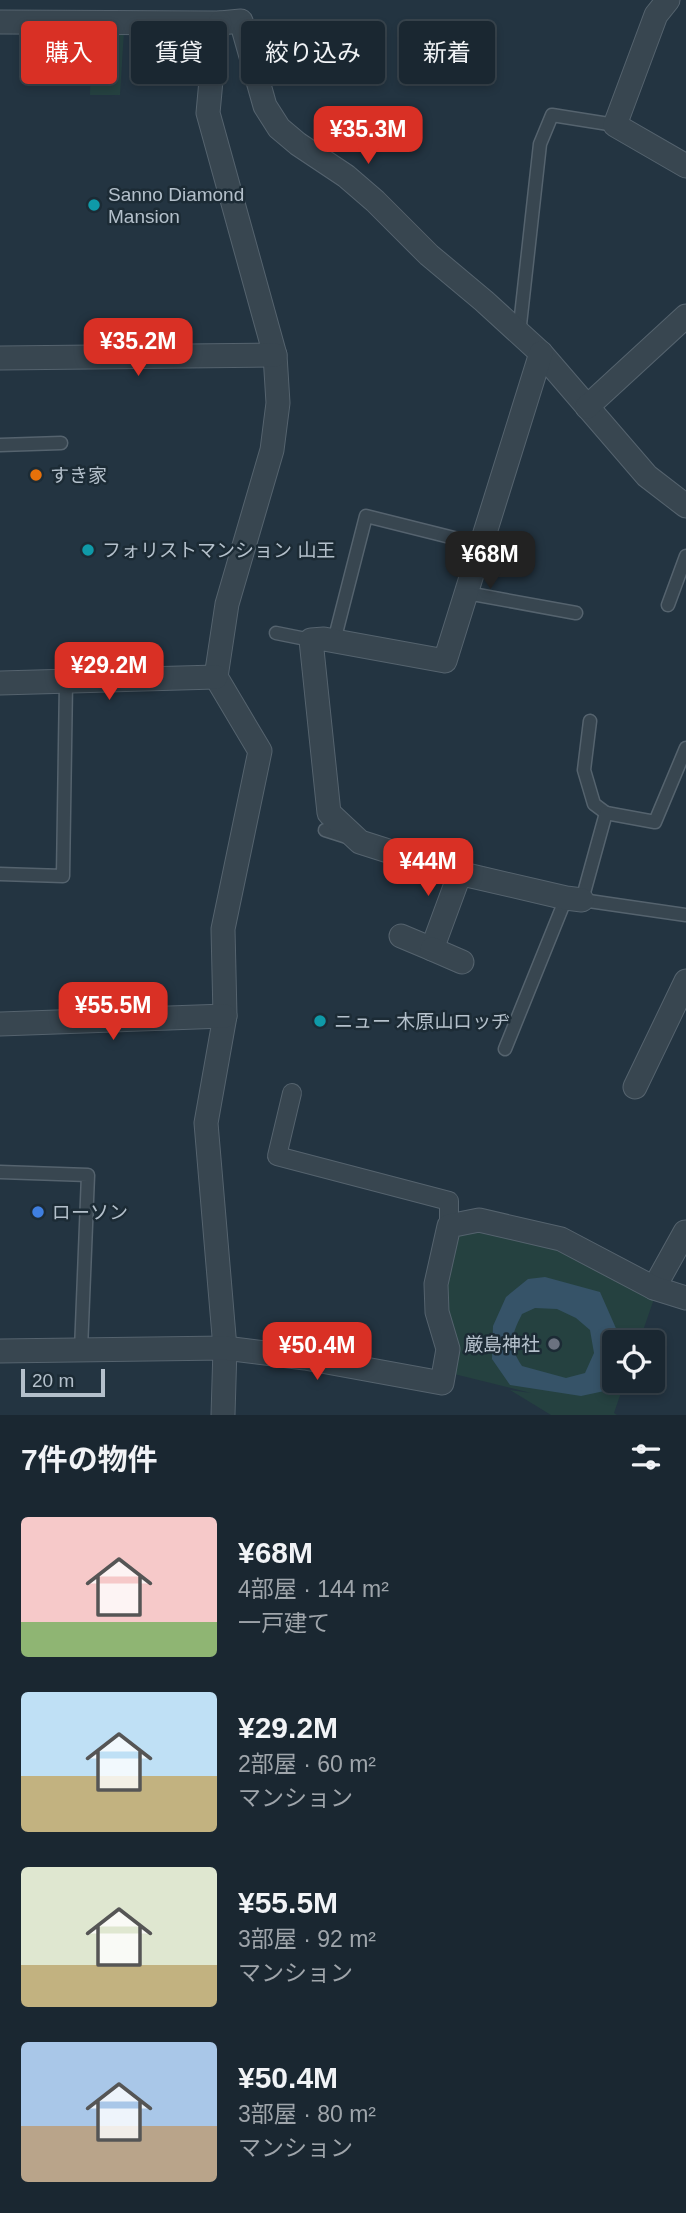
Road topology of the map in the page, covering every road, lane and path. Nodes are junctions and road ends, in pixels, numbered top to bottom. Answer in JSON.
{"nodes":[{"id":1,"x":668,"y":0,"type":"edge"},
{"id":2,"x":234,"y":15,"type":"edge"},
{"id":3,"x":0,"y":22,"type":"edge"},
{"id":4,"x":615,"y":125,"type":"junction"},
{"id":5,"x":686,"y":166,"type":"edge"},
{"id":6,"x":686,"y":316,"type":"edge"},
{"id":7,"x":519,"y":334,"type":"junction"},
{"id":8,"x":541,"y":353,"type":"junction"},
{"id":9,"x":275,"y":355,"type":"junction"},
{"id":10,"x":0,"y":358,"type":"edge"},
{"id":11,"x":587,"y":407,"type":"junction"},
{"id":12,"x":61,"y":443,"type":"dead end"},
{"id":13,"x":0,"y":444,"type":"edge"},
{"id":14,"x":686,"y":506,"type":"edge"},
{"id":15,"x":482,"y":545,"type":"junction"},
{"id":16,"x":686,"y":556,"type":"edge"},
{"id":17,"x":467,"y":593,"type":"junction"},
{"id":18,"x":668,"y":606,"type":"dead end"},
{"id":19,"x":576,"y":613,"type":"dead end"},
{"id":20,"x":276,"y":633,"type":"dead end"},
{"id":21,"x":311,"y":640,"type":"junction"},
{"id":22,"x":334,"y":641,"type":"junction"},
{"id":23,"x":216,"y":677,"type":"junction"},
{"id":24,"x":66,"y":682,"type":"junction"},
{"id":25,"x":0,"y":683,"type":"edge"},
{"id":26,"x":590,"y":721,"type":"dead end"},
{"id":27,"x":686,"y":748,"type":"edge"},
{"id":28,"x":606,"y":813,"type":"junction"},
{"id":29,"x":325,"y":830,"type":"dead end"},
{"id":30,"x":360,"y":842,"type":"junction"},
{"id":31,"x":460,"y":873,"type":"junction"},
{"id":32,"x":0,"y":874,"type":"edge"},
{"id":33,"x":574,"y":899,"type":"junction"},
{"id":34,"x":686,"y":915,"type":"edge"},
{"id":35,"x":401,"y":936,"type":"dead end"},
{"id":36,"x":432,"y":949,"type":"junction"},
{"id":37,"x":462,"y":962,"type":"dead end"},
{"id":38,"x":686,"y":981,"type":"edge"},
{"id":39,"x":225,"y":1016,"type":"junction"},
{"id":40,"x":0,"y":1024,"type":"edge"},
{"id":41,"x":505,"y":1049,"type":"dead end"},
{"id":42,"x":635,"y":1087,"type":"dead end"},
{"id":43,"x":292,"y":1093,"type":"dead end"},
{"id":44,"x":0,"y":1172,"type":"edge"},
{"id":45,"x":449,"y":1226,"type":"junction"},
{"id":46,"x":685,"y":1232,"type":"edge"},
{"id":47,"x":654,"y":1287,"type":"junction"},
{"id":48,"x":686,"y":1298,"type":"edge"},
{"id":49,"x":225,"y":1348,"type":"junction"},
{"id":50,"x":81,"y":1350,"type":"junction"},
{"id":51,"x":0,"y":1351,"type":"edge"},
{"id":52,"x":223,"y":1415,"type":"edge"}],
"edges":[{"from":1,"to":4,"type":"street"},
{"from":2,"to":3,"type":"street"},
{"from":2,"to":7,"type":"street"},
{"from":2,"to":9,"type":"street"},
{"from":4,"to":5,"type":"street"},
{"from":4,"to":7,"type":"lane"},
{"from":6,"to":11,"type":"street"},
{"from":7,"to":8,"type":"street"},
{"from":8,"to":11,"type":"street"},
{"from":8,"to":15,"type":"street"},
{"from":9,"to":10,"type":"street"},
{"from":9,"to":23,"type":"street"},
{"from":11,"to":14,"type":"street"},
{"from":12,"to":13,"type":"lane"},
{"from":15,"to":17,"type":"street"},
{"from":15,"to":22,"type":"lane"},
{"from":16,"to":18,"type":"lane"},
{"from":17,"to":19,"type":"lane"},
{"from":17,"to":22,"type":"street"},
{"from":20,"to":21,"type":"lane"},
{"from":21,"to":22,"type":"street"},
{"from":21,"to":30,"type":"street"},
{"from":23,"to":24,"type":"street"},
{"from":23,"to":39,"type":"street"},
{"from":24,"to":25,"type":"street"},
{"from":24,"to":32,"type":"lane"},
{"from":26,"to":28,"type":"lane"},
{"from":27,"to":28,"type":"lane"},
{"from":28,"to":33,"type":"lane"},
{"from":29,"to":30,"type":"lane"},
{"from":30,"to":31,"type":"street"},
{"from":31,"to":33,"type":"street"},
{"from":31,"to":36,"type":"street"},
{"from":33,"to":34,"type":"lane"},
{"from":33,"to":41,"type":"lane"},
{"from":35,"to":36,"type":"street"},
{"from":36,"to":37,"type":"street"},
{"from":38,"to":42,"type":"street"},
{"from":39,"to":40,"type":"street"},
{"from":39,"to":49,"type":"street"},
{"from":43,"to":45,"type":"street"},
{"from":44,"to":50,"type":"lane"},
{"from":45,"to":47,"type":"street"},
{"from":45,"to":49,"type":"street"},
{"from":46,"to":47,"type":"street"},
{"from":47,"to":48,"type":"street"},
{"from":49,"to":50,"type":"street"},
{"from":49,"to":52,"type":"street"},
{"from":50,"to":51,"type":"street"}]}
